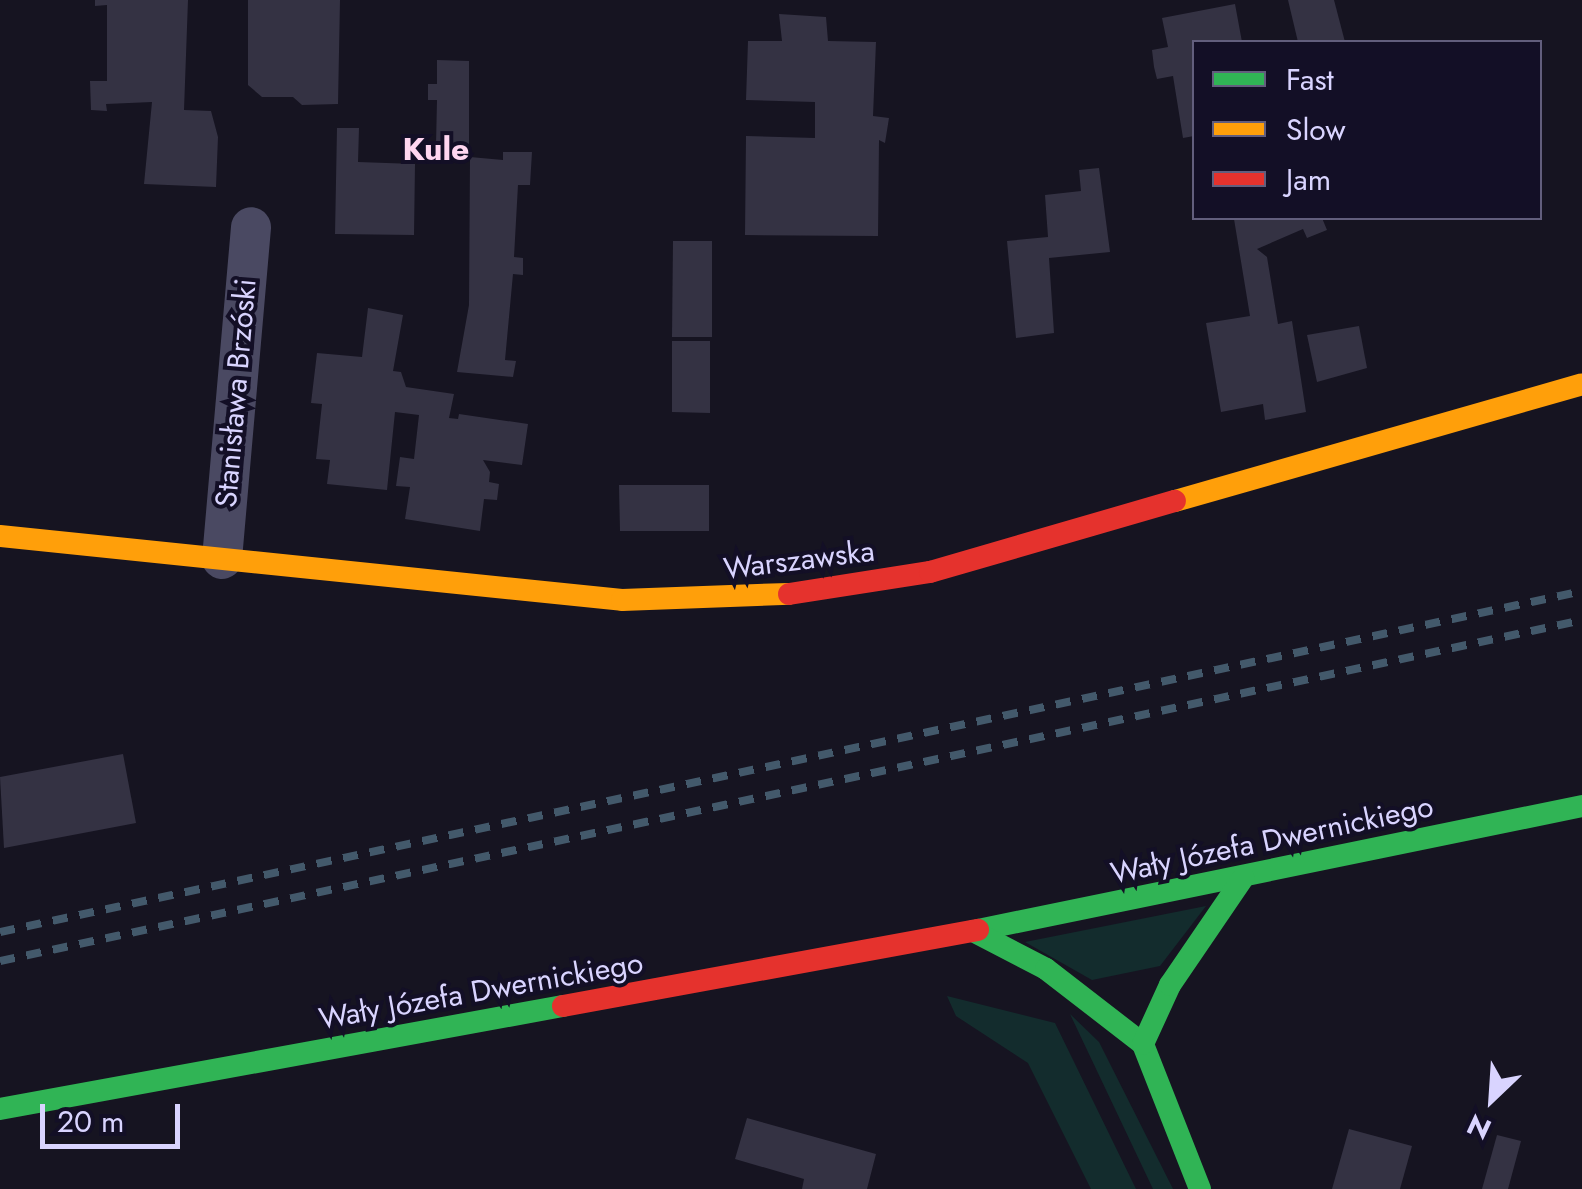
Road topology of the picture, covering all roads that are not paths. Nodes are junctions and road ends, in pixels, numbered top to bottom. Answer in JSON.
{"nodes":[{"id":1,"x":251,"y":227,"type":"dead end"},
{"id":2,"x":1582,"y":384,"type":"edge"},
{"id":3,"x":0,"y":536,"type":"edge"},
{"id":4,"x":222,"y":559,"type":"junction"},
{"id":5,"x":1582,"y":806,"type":"edge"},
{"id":6,"x":1243,"y":878,"type":"junction"},
{"id":7,"x":973,"y":931,"type":"junction"},
{"id":8,"x":1143,"y":1044,"type":"junction"},
{"id":9,"x":0,"y":1109,"type":"edge"},
{"id":10,"x":1200,"y":1189,"type":"edge"}],
"edges":[{"from":1,"to":4,"type":"street","name":"Stanisława Brzóski"},
{"from":2,"to":4,"type":"street","name":"Warszawska"},
{"from":3,"to":4,"type":"street","name":"Warszawska"},
{"from":5,"to":6,"type":"street","name":"Wały Józefa Dwernickiego"},
{"from":6,"to":7,"type":"street","name":"Wały Józefa Dwernickiego"},
{"from":6,"to":8,"type":"street"},
{"from":7,"to":8,"type":"street"},
{"from":7,"to":9,"type":"street","name":"Wały Józefa Dwernickiego"},
{"from":8,"to":10,"type":"street"}]}
